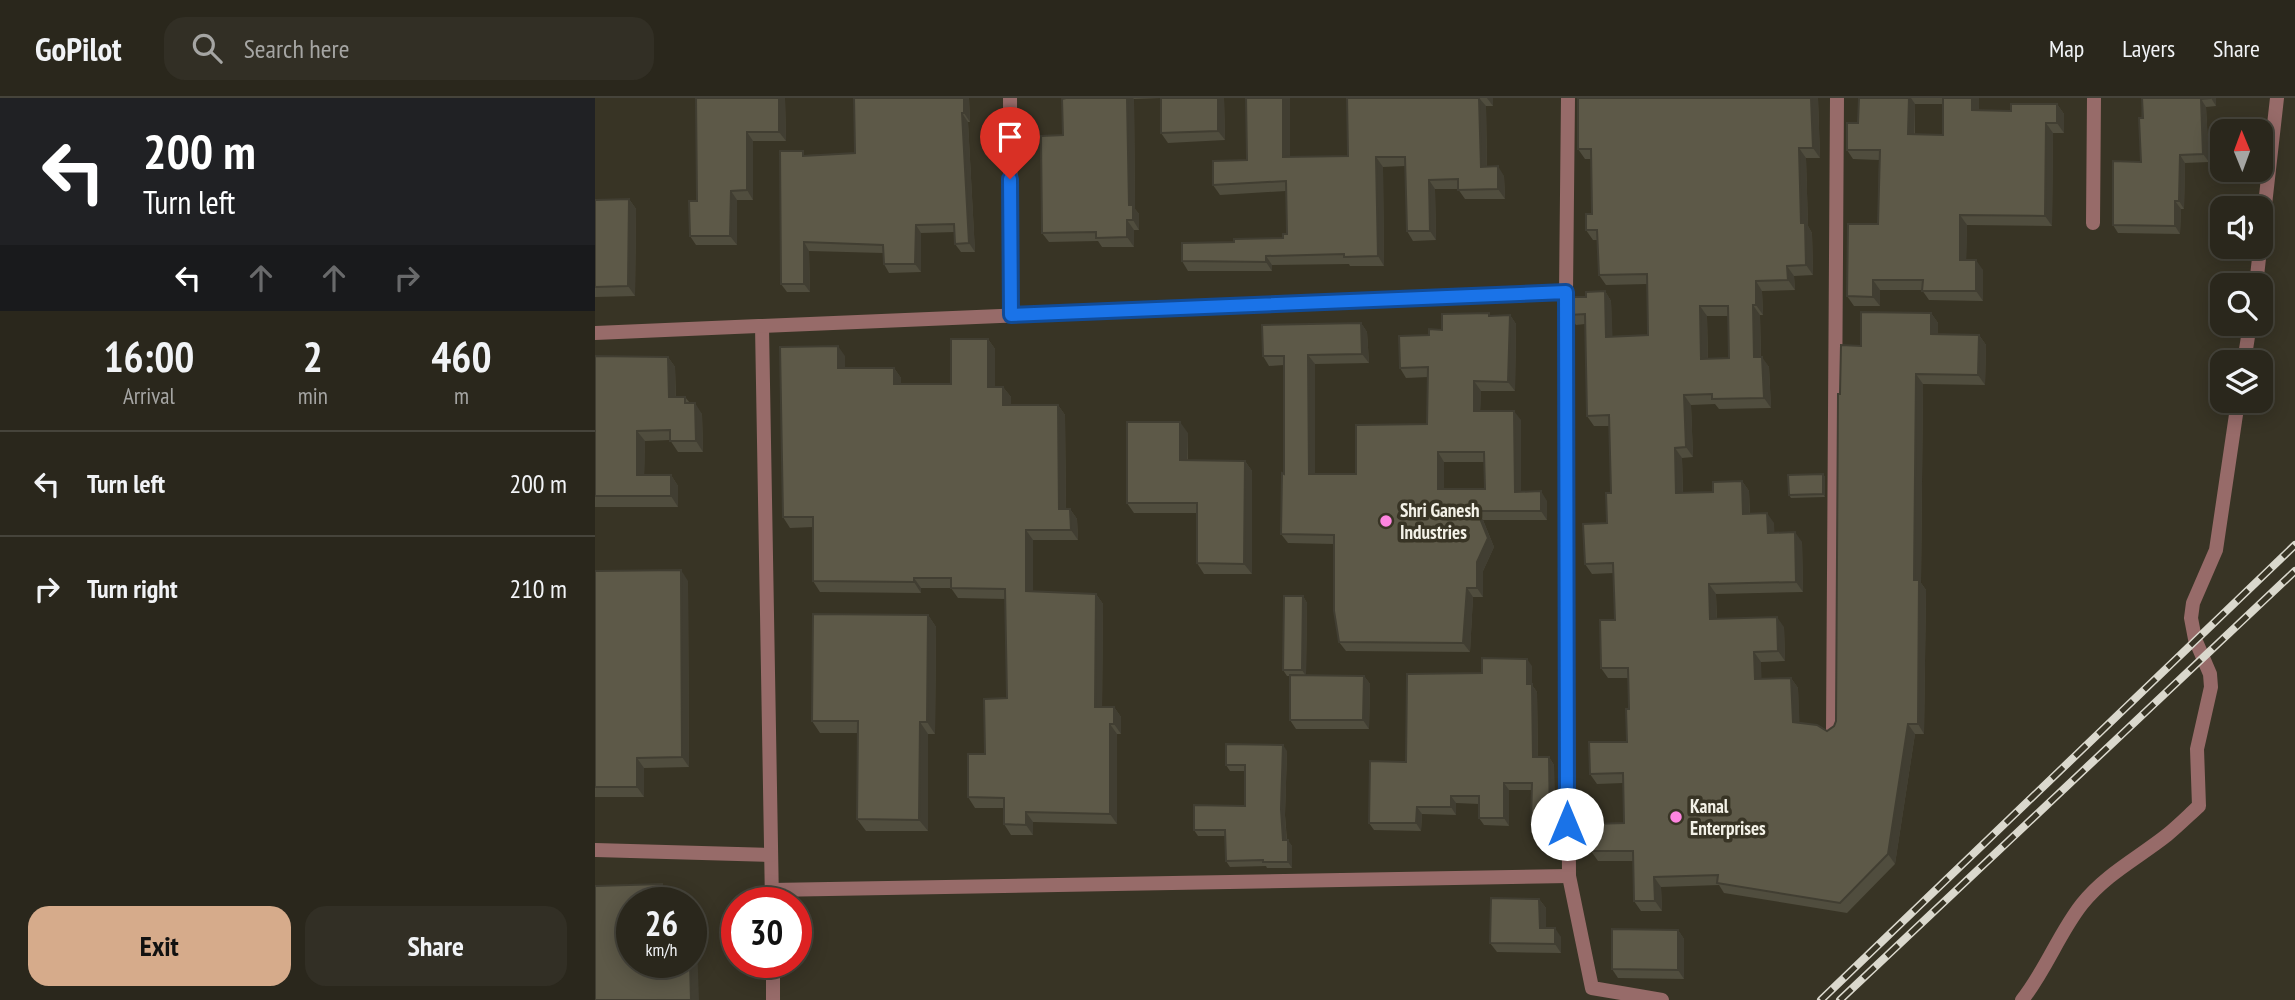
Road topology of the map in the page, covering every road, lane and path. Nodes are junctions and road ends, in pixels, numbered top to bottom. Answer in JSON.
{"nodes":[{"id":1,"x":1010,"y":98,"type":"edge"},
{"id":2,"x":1568,"y":98,"type":"edge"},
{"id":3,"x":1837,"y":98,"type":"edge"},
{"id":4,"x":2094,"y":98,"type":"edge"},
{"id":5,"x":2277,"y":98,"type":"edge"},
{"id":6,"x":2093,"y":223,"type":"dead end"},
{"id":7,"x":2257,"y":273,"type":"edge"},
{"id":8,"x":1566,"y":292,"type":"junction"},
{"id":9,"x":1011,"y":315,"type":"junction"},
{"id":10,"x":762,"y":326,"type":"junction"},
{"id":11,"x":595,"y":333,"type":"edge"},
{"id":12,"x":2236,"y":413,"type":"edge"},
{"id":13,"x":1833,"y":731,"type":"edge"},
{"id":14,"x":595,"y":850,"type":"edge"},
{"id":15,"x":771,"y":855,"type":"junction"},
{"id":16,"x":1569,"y":876,"type":"junction"},
{"id":17,"x":771,"y":887,"type":"edge"},
{"id":18,"x":812,"y":896,"type":"edge"},
{"id":19,"x":773,"y":978,"type":"edge"},
{"id":20,"x":773,"y":1000,"type":"edge"},
{"id":21,"x":1663,"y":1000,"type":"edge"},
{"id":22,"x":2022,"y":1000,"type":"edge"}],
"edges":[{"from":1,"to":9,"type":"street"},
{"from":2,"to":8,"type":"street"},
{"from":3,"to":13,"type":"street"},
{"from":4,"to":6,"type":"street"},
{"from":5,"to":7,"type":"street"},
{"from":8,"to":9,"type":"street"},
{"from":8,"to":16,"type":"street"},
{"from":9,"to":10,"type":"street"},
{"from":10,"to":11,"type":"street"},
{"from":10,"to":15,"type":"street"},
{"from":12,"to":22,"type":"street"},
{"from":14,"to":15,"type":"street"},
{"from":15,"to":17,"type":"street"},
{"from":16,"to":18,"type":"street"},
{"from":16,"to":21,"type":"street"},
{"from":19,"to":20,"type":"street"}]}
